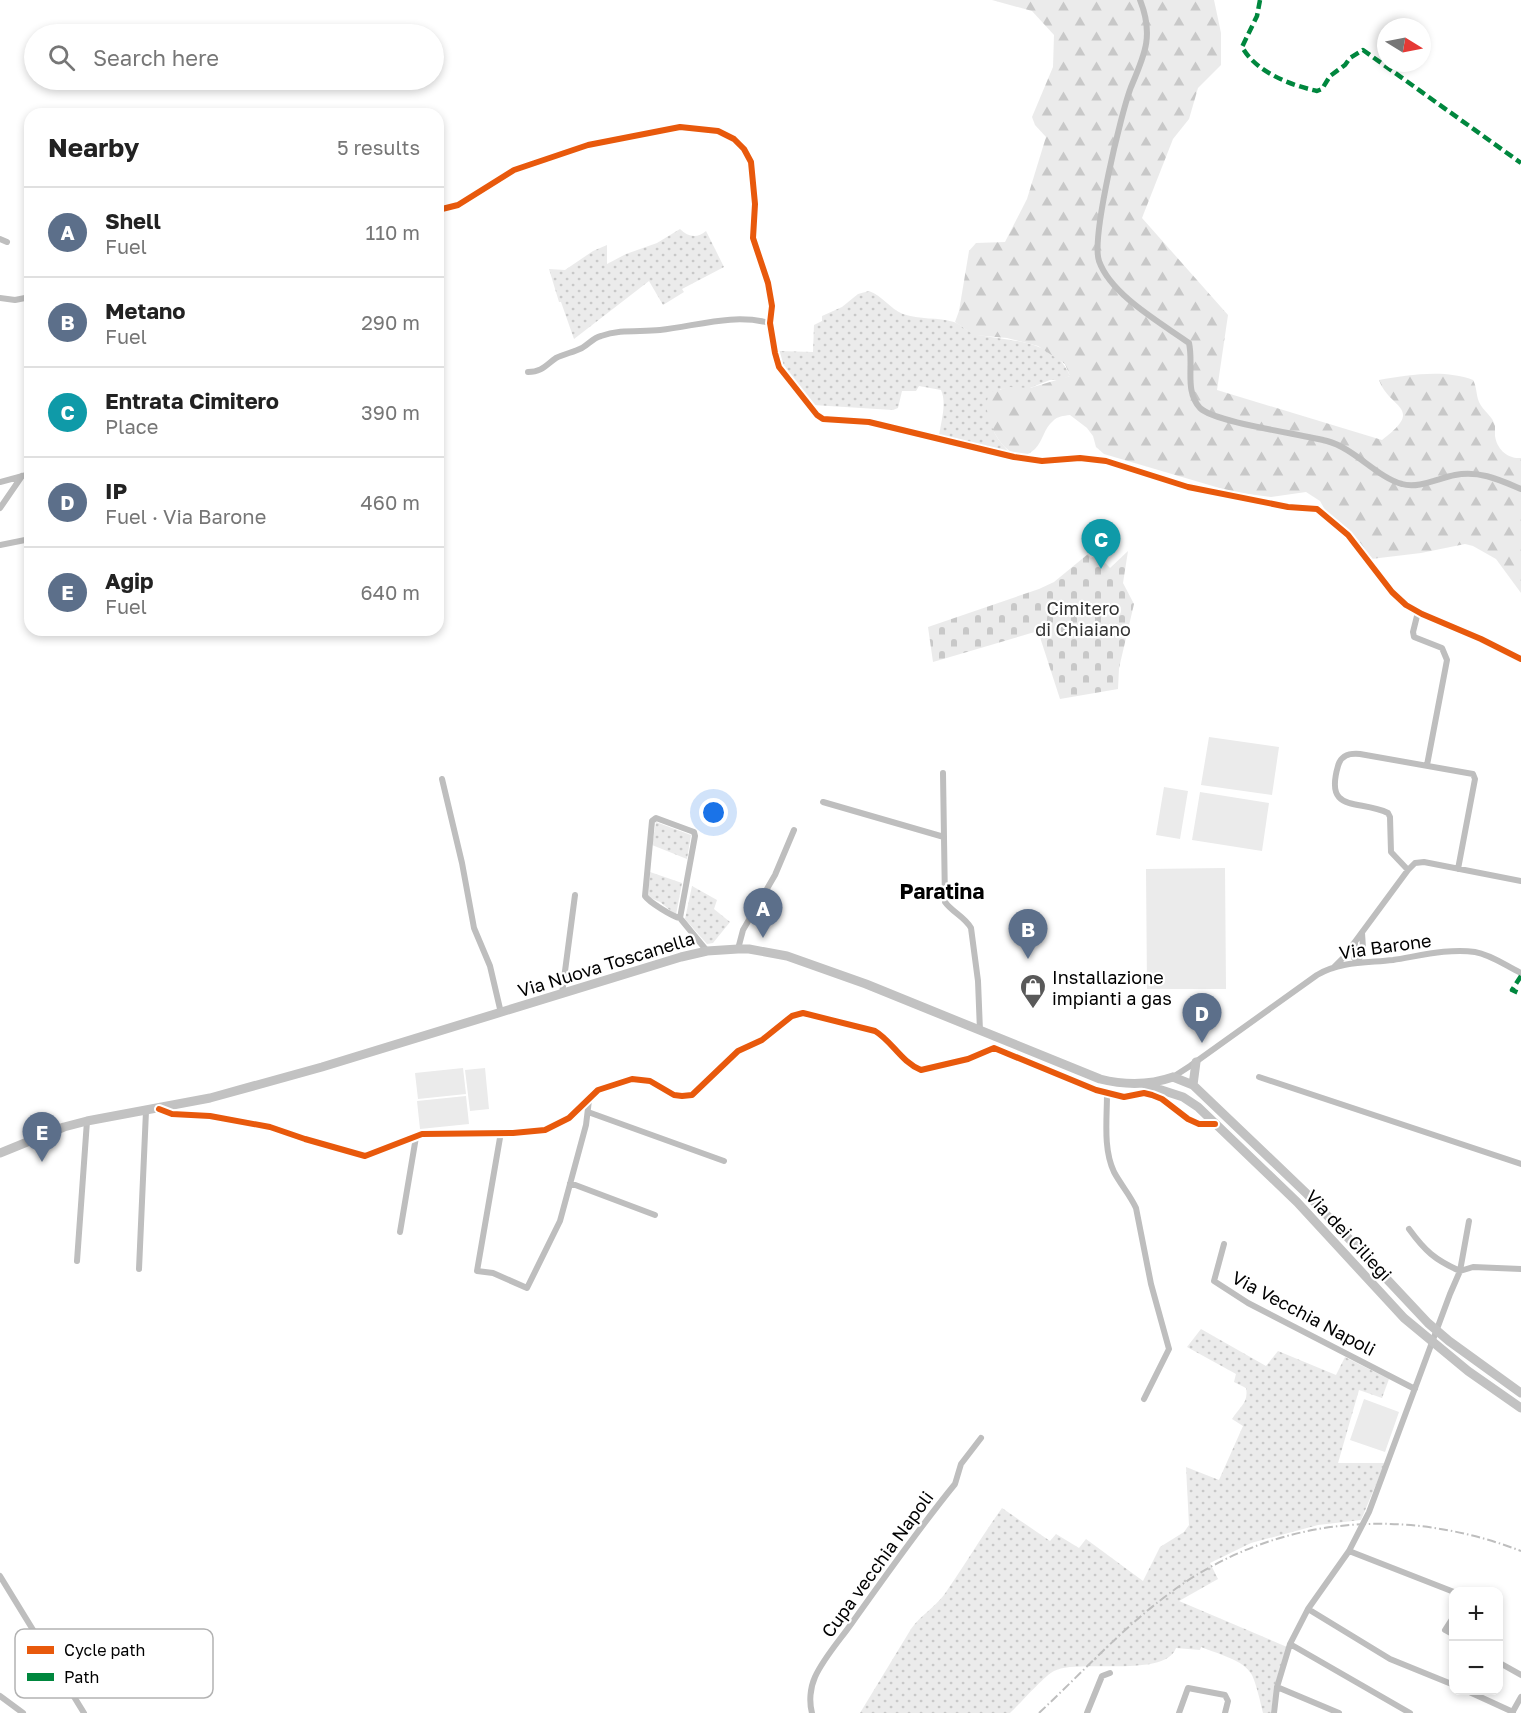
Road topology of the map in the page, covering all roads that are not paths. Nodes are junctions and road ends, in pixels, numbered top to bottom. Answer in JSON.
{"nodes":[{"id":1,"x":1140,"y":0,"type":"edge"},
{"id":2,"x":444,"y":208,"type":"edge"},
{"id":3,"x":0,"y":298,"type":"edge"},
{"id":4,"x":24,"y":298,"type":"edge"},
{"id":5,"x":770,"y":322,"type":"junction"},
{"id":6,"x":528,"y":372,"type":"dead end"},
{"id":7,"x":22,"y":476,"type":"joint"},
{"id":8,"x":0,"y":482,"type":"edge"},
{"id":9,"x":1521,"y":489,"type":"edge"},
{"id":10,"x":0,"y":508,"type":"edge"},
{"id":11,"x":24,"y":540,"type":"edge"},
{"id":12,"x":0,"y":545,"type":"edge"},
{"id":13,"x":1418,"y":612,"type":"junction"},
{"id":14,"x":1521,"y":659,"type":"edge"},
{"id":15,"x":1427,"y":765,"type":"junction"},
{"id":16,"x":944,"y":773,"type":"dead end"},
{"id":17,"x":442,"y":779,"type":"dead end"},
{"id":18,"x":823,"y":802,"type":"dead end"},
{"id":19,"x":794,"y":830,"type":"dead end"},
{"id":20,"x":944,"y":837,"type":"junction"},
{"id":21,"x":1458,"y":869,"type":"junction"},
{"id":22,"x":1408,"y":870,"type":"junction"},
{"id":23,"x":1521,"y":881,"type":"edge"},
{"id":24,"x":575,"y":895,"type":"dead end"},
{"id":25,"x":680,"y":918,"type":"junction"},
{"id":26,"x":1362,"y":932,"type":"junction"},
{"id":27,"x":1355,"y":942,"type":"junction"},
{"id":28,"x":1363,"y":948,"type":"junction"},
{"id":29,"x":738,"y":949,"type":"junction"},
{"id":30,"x":707,"y":951,"type":"junction"},
{"id":31,"x":1375,"y":960,"type":"junction"},
{"id":32,"x":1358,"y":962,"type":"junction"},
{"id":33,"x":1332,"y":968,"type":"junction"},
{"id":34,"x":1521,"y":974,"type":"edge"},
{"id":35,"x":562,"y":994,"type":"junction"},
{"id":36,"x":501,"y":1013,"type":"junction"},
{"id":37,"x":980,"y":1031,"type":"junction"},
{"id":38,"x":1196,"y":1062,"type":"junction"},
{"id":39,"x":1173,"y":1077,"type":"junction"},
{"id":40,"x":1259,"y":1077,"type":"dead end"},
{"id":41,"x":1138,"y":1083,"type":"junction"},
{"id":42,"x":1193,"y":1085,"type":"junction"},
{"id":43,"x":1154,"y":1086,"type":"joint"},
{"id":44,"x":1107,"y":1094,"type":"junction"},
{"id":45,"x":1187,"y":1099,"type":"junction"},
{"id":46,"x":589,"y":1100,"type":"junction"},
{"id":47,"x":159,"y":1109,"type":"junction"},
{"id":48,"x":146,"y":1111,"type":"junction"},
{"id":49,"x":588,"y":1112,"type":"junction"},
{"id":50,"x":1180,"y":1113,"type":"junction"},
{"id":51,"x":87,"y":1121,"type":"junction"},
{"id":52,"x":1215,"y":1124,"type":"junction"},
{"id":53,"x":501,"y":1132,"type":"junction"},
{"id":54,"x":416,"y":1137,"type":"junction"},
{"id":55,"x":0,"y":1153,"type":"edge"},
{"id":56,"x":724,"y":1161,"type":"dead end"},
{"id":57,"x":1521,"y":1164,"type":"edge"},
{"id":58,"x":570,"y":1183,"type":"junction"},
{"id":59,"x":655,"y":1215,"type":"dead end"},
{"id":60,"x":1468,"y":1221,"type":"dead end"},
{"id":61,"x":1409,"y":1229,"type":"dead end"},
{"id":62,"x":400,"y":1232,"type":"dead end"},
{"id":63,"x":1224,"y":1244,"type":"dead end"},
{"id":64,"x":77,"y":1261,"type":"dead end"},
{"id":65,"x":139,"y":1269,"type":"dead end"},
{"id":66,"x":1521,"y":1269,"type":"edge"},
{"id":67,"x":1460,"y":1271,"type":"junction"},
{"id":68,"x":1415,"y":1389,"type":"junction"},
{"id":69,"x":1521,"y":1393,"type":"edge"},
{"id":70,"x":1144,"y":1399,"type":"dead end"},
{"id":71,"x":1521,"y":1408,"type":"edge"},
{"id":72,"x":981,"y":1438,"type":"dead end"},
{"id":73,"x":1348,"y":1551,"type":"junction"},
{"id":74,"x":0,"y":1576,"type":"edge"},
{"id":75,"x":1449,"y":1590,"type":"edge"},
{"id":76,"x":1308,"y":1609,"type":"junction"},
{"id":77,"x":32,"y":1629,"type":"edge"},
{"id":78,"x":1290,"y":1644,"type":"junction"},
{"id":79,"x":1503,"y":1665,"type":"edge"},
{"id":80,"x":1110,"y":1673,"type":"dead end"},
{"id":81,"x":1521,"y":1675,"type":"edge"},
{"id":82,"x":1449,"y":1683,"type":"edge"},
{"id":83,"x":1277,"y":1687,"type":"junction"},
{"id":84,"x":1476,"y":1695,"type":"edge"},
{"id":85,"x":0,"y":1696,"type":"edge"},
{"id":86,"x":1521,"y":1697,"type":"edge"},
{"id":87,"x":75,"y":1698,"type":"edge"},
{"id":88,"x":1512,"y":1712,"type":"edge"},
{"id":89,"x":23,"y":1713,"type":"edge"},
{"id":90,"x":84,"y":1713,"type":"edge"},
{"id":91,"x":812,"y":1713,"type":"edge"},
{"id":92,"x":1088,"y":1713,"type":"edge"},
{"id":93,"x":1179,"y":1713,"type":"edge"},
{"id":94,"x":1225,"y":1713,"type":"edge"},
{"id":95,"x":1274,"y":1713,"type":"edge"},
{"id":96,"x":1339,"y":1713,"type":"edge"},
{"id":97,"x":1410,"y":1713,"type":"edge"}],
"edges":[{"from":1,"to":9,"type":"street"},
{"from":2,"to":5,"type":"street"},
{"from":3,"to":4,"type":"street"},
{"from":5,"to":6,"type":"street"},
{"from":5,"to":13,"type":"street"},
{"from":7,"to":8,"type":"street"},
{"from":7,"to":10,"type":"street"},
{"from":11,"to":12,"type":"street"},
{"from":13,"to":14,"type":"street"},
{"from":13,"to":15,"type":"street"},
{"from":15,"to":21,"type":"street"},
{"from":15,"to":22,"type":"street"},
{"from":16,"to":20,"type":"street"},
{"from":17,"to":36,"type":"street"},
{"from":18,"to":20,"type":"street"},
{"from":19,"to":29,"type":"street"},
{"from":20,"to":37,"type":"street"},
{"from":21,"to":22,"type":"street"},
{"from":21,"to":23,"type":"street"},
{"from":22,"to":26,"type":"street"},
{"from":24,"to":35,"type":"street"},
{"from":25,"to":25,"type":"street"},
{"from":25,"to":30,"type":"street"},
{"from":26,"to":27,"type":"street"},
{"from":26,"to":28,"type":"street"},
{"from":27,"to":32,"type":"street"},
{"from":27,"to":33,"type":"street"},
{"from":28,"to":31,"type":"street"},
{"from":28,"to":32,"type":"street"},
{"from":29,"to":30,"type":"main road","name":"Via Nuova Toscanella"},
{"from":29,"to":37,"type":"main road","name":"Via Nuova Toscanella"},
{"from":30,"to":35,"type":"main road","name":"Via Nuova Toscanella"},
{"from":31,"to":32,"type":"street","name":"Via Barone"},
{"from":31,"to":34,"type":"street","name":"Via Barone"},
{"from":32,"to":33,"type":"street","name":"Via Barone"},
{"from":33,"to":38,"type":"street","name":"Via Barone"},
{"from":35,"to":36,"type":"main road","name":"Via Nuova Toscanella"},
{"from":36,"to":47,"type":"main road","name":"Via Nuova Toscanella"},
{"from":37,"to":41,"type":"main road","name":"Via Nuova Toscanella"},
{"from":38,"to":39,"type":"street","name":"Via Barone"},
{"from":38,"to":42,"type":"main road"},
{"from":39,"to":41,"type":"main road","name":"Via Nuova Toscanella"},
{"from":39,"to":42,"type":"main road","name":"Via dei Ciliegi"},
{"from":39,"to":45,"type":"main road"},
{"from":40,"to":57,"type":"street"},
{"from":41,"to":43,"type":"main road","name":"Via Nuova Toscanella"},
{"from":42,"to":69,"type":"main road","name":"Via dei Ciliegi"},
{"from":43,"to":45,"type":"main road","name":"Via dei Ciliegi"},
{"from":44,"to":46,"type":"street"},
{"from":44,"to":50,"type":"street"},
{"from":44,"to":70,"type":"street"},
{"from":45,"to":50,"type":"street"},
{"from":45,"to":52,"type":"main road","name":"Via dei Ciliegi"},
{"from":46,"to":49,"type":"street"},
{"from":46,"to":53,"type":"street"},
{"from":47,"to":48,"type":"main road","name":"Via Nuova Toscanella"},
{"from":47,"to":54,"type":"street"},
{"from":48,"to":51,"type":"main road","name":"Via Nuova Toscanella"},
{"from":48,"to":65,"type":"street"},
{"from":49,"to":56,"type":"street"},
{"from":49,"to":58,"type":"street"},
{"from":50,"to":52,"type":"street"},
{"from":51,"to":55,"type":"main road","name":"Via Nuova Toscanella"},
{"from":51,"to":64,"type":"street"},
{"from":52,"to":71,"type":"main road","name":"Via dei Ciliegi"},
{"from":53,"to":54,"type":"street"},
{"from":53,"to":58,"type":"street"},
{"from":54,"to":62,"type":"street"},
{"from":58,"to":59,"type":"street"},
{"from":60,"to":67,"type":"street"},
{"from":61,"to":67,"type":"street"},
{"from":63,"to":68,"type":"street","name":"Via Vecchia Napoli"},
{"from":66,"to":67,"type":"street"},
{"from":67,"to":68,"type":"street"},
{"from":68,"to":73,"type":"street"},
{"from":72,"to":91,"type":"street","name":"Cupa vecchia Napoli"},
{"from":73,"to":75,"type":"street"},
{"from":73,"to":76,"type":"street"},
{"from":74,"to":77,"type":"street"},
{"from":76,"to":78,"type":"street"},
{"from":76,"to":82,"type":"street"},
{"from":78,"to":83,"type":"street"},
{"from":78,"to":97,"type":"street"},
{"from":79,"to":81,"type":"street"},
{"from":80,"to":92,"type":"street"},
{"from":83,"to":95,"type":"street"},
{"from":83,"to":96,"type":"street"},
{"from":84,"to":88,"type":"street"},
{"from":85,"to":89,"type":"street"},
{"from":86,"to":88,"type":"street"},
{"from":87,"to":90,"type":"street"},
{"from":93,"to":94,"type":"street"}]}
